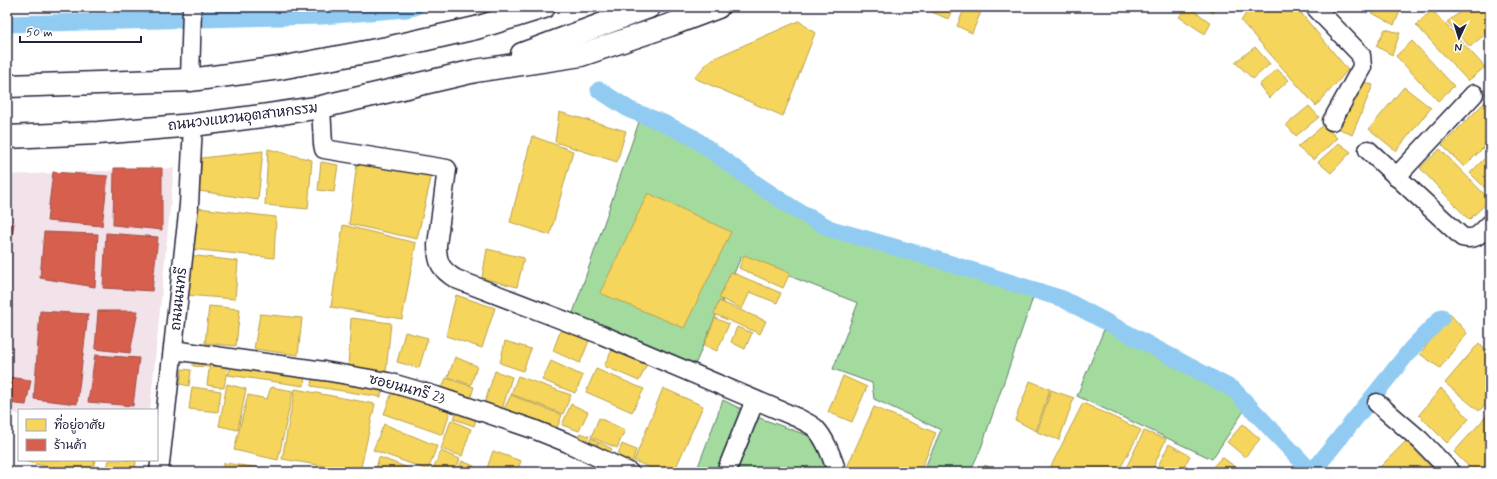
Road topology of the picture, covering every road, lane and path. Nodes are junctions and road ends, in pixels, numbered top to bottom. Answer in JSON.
{"nodes":[{"id":1,"x":513,"y":7,"type":"edge"},
{"id":2,"x":544,"y":7,"type":"edge"},
{"id":3,"x":649,"y":7,"type":"edge"},
{"id":4,"x":718,"y":7,"type":"edge"},
{"id":5,"x":1315,"y":7,"type":"edge"},
{"id":6,"x":191,"y":16,"type":"edge"},
{"id":7,"x":476,"y":28,"type":"junction"},
{"id":8,"x":475,"y":71,"type":"junction"},
{"id":9,"x":190,"y":80,"type":"junction"},
{"id":10,"x":7,"y":86,"type":"edge"},
{"id":11,"x":1474,"y":94,"type":"dead end"},
{"id":12,"x":321,"y":107,"type":"junction"},
{"id":13,"x":1332,"y":121,"type":"dead end"},
{"id":14,"x":193,"y":125,"type":"junction"},
{"id":15,"x":7,"y":137,"type":"edge"},
{"id":16,"x":1368,"y":150,"type":"dead end"},
{"id":17,"x":1396,"y":177,"type":"junction"},
{"id":18,"x":1490,"y":224,"type":"edge"},
{"id":19,"x":173,"y":350,"type":"junction"},
{"id":20,"x":756,"y":400,"type":"junction"},
{"id":21,"x":1377,"y":403,"type":"dead end"},
{"id":22,"x":159,"y":472,"type":"edge"},
{"id":23,"x":629,"y":472,"type":"edge"},
{"id":24,"x":726,"y":472,"type":"edge"},
{"id":25,"x":837,"y":472,"type":"edge"},
{"id":26,"x":1451,"y":472,"type":"edge"}],
"edges":[{"from":1,"to":7,"type":"main road"},
{"from":2,"to":7,"type":"main road"},
{"from":3,"to":8,"type":"main road","name":"ถนนวงแหวนอุตสาหกรรม"},
{"from":4,"to":8,"type":"main road","name":"ถนนวงแหวนอุตสาหกรรม"},
{"from":5,"to":13,"type":"street"},
{"from":6,"to":9,"type":"street"},
{"from":7,"to":9,"type":"main road"},
{"from":8,"to":12,"type":"main road","name":"ถนนวงแหวนอุตสาหกรรม"},
{"from":9,"to":10,"type":"main road"},
{"from":11,"to":17,"type":"street"},
{"from":12,"to":14,"type":"main road","name":"ถนนวงแหวนอุตสาหกรรม"},
{"from":12,"to":20,"type":"street"},
{"from":14,"to":15,"type":"main road","name":"ถนนวงแหวนอุตสาหกรรม"},
{"from":14,"to":19,"type":"street","name":"ถนนนนทรี"},
{"from":16,"to":17,"type":"street"},
{"from":17,"to":18,"type":"street"},
{"from":19,"to":22,"type":"street","name":"ถนนนนทรี"},
{"from":19,"to":23,"type":"street","name":"ซอยนนทรี 23"},
{"from":20,"to":24,"type":"street"},
{"from":20,"to":25,"type":"street"},
{"from":21,"to":26,"type":"street"}]}
